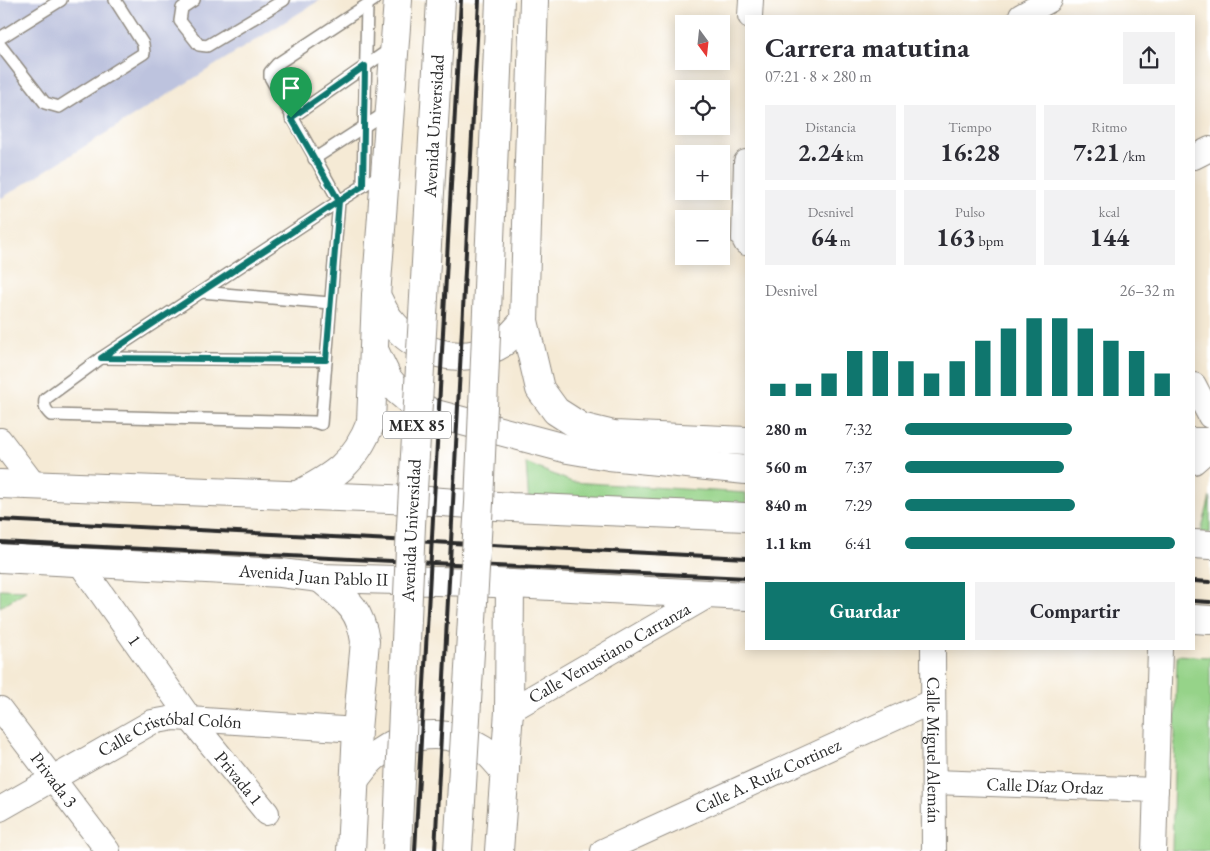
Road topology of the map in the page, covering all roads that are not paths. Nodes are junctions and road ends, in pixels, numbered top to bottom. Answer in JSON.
{"nodes":[{"id":1,"x":61,"y":0,"type":"edge"},
{"id":2,"x":115,"y":0,"type":"edge"},
{"id":3,"x":194,"y":0,"type":"edge"},
{"id":4,"x":284,"y":0,"type":"edge"},
{"id":5,"x":398,"y":0,"type":"edge"},
{"id":6,"x":441,"y":0,"type":"edge"},
{"id":7,"x":500,"y":0,"type":"edge"},
{"id":8,"x":534,"y":0,"type":"edge"},
{"id":9,"x":751,"y":0,"type":"edge"},
{"id":10,"x":1050,"y":0,"type":"edge"},
{"id":11,"x":370,"y":2,"type":"edge"},
{"id":12,"x":750,"y":15,"type":"edge"},
{"id":13,"x":1023,"y":15,"type":"edge"},
{"id":14,"x":0,"y":38,"type":"edge"},
{"id":15,"x":0,"y":44,"type":"edge"},
{"id":16,"x":394,"y":46,"type":"junction"},
{"id":17,"x":365,"y":66,"type":"junction"},
{"id":18,"x":390,"y":110,"type":"junction"},
{"id":19,"x":291,"y":118,"type":"junction"},
{"id":20,"x":363,"y":127,"type":"junction"},
{"id":21,"x":1210,"y":149,"type":"edge"},
{"id":22,"x":1195,"y":156,"type":"edge"},
{"id":23,"x":314,"y":159,"type":"junction"},
{"id":24,"x":385,"y":171,"type":"junction"},
{"id":25,"x":363,"y":186,"type":"junction"},
{"id":26,"x":745,"y":200,"type":"edge"},
{"id":27,"x":339,"y":201,"type":"junction"},
{"id":28,"x":745,"y":242,"type":"edge"},
{"id":29,"x":201,"y":292,"type":"junction"},
{"id":30,"x":376,"y":296,"type":"junction"},
{"id":31,"x":330,"y":303,"type":"junction"},
{"id":32,"x":524,"y":321,"type":"junction"},
{"id":33,"x":374,"y":350,"type":"junction"},
{"id":34,"x":101,"y":358,"type":"junction"},
{"id":35,"x":326,"y":360,"type":"junction"},
{"id":36,"x":1195,"y":387,"type":"edge"},
{"id":37,"x":1210,"y":416,"type":"edge"},
{"id":38,"x":0,"y":440,"type":"edge"},
{"id":39,"x":745,"y":441,"type":"edge"},
{"id":40,"x":1195,"y":442,"type":"edge"},
{"id":41,"x":1210,"y":442,"type":"edge"},
{"id":42,"x":1210,"y":448,"type":"edge"},
{"id":43,"x":1195,"y":461,"type":"edge"},
{"id":44,"x":745,"y":470,"type":"edge"},
{"id":45,"x":0,"y":484,"type":"edge"},
{"id":46,"x":35,"y":486,"type":"junction"},
{"id":47,"x":294,"y":497,"type":"junction"},
{"id":48,"x":745,"y":517,"type":"edge"},
{"id":49,"x":1195,"y":544,"type":"edge"},
{"id":50,"x":1210,"y":545,"type":"edge"},
{"id":51,"x":0,"y":558,"type":"edge"},
{"id":52,"x":79,"y":562,"type":"junction"},
{"id":53,"x":320,"y":578,"type":"junction"},
{"id":54,"x":510,"y":584,"type":"junction"},
{"id":55,"x":711,"y":594,"type":"junction"},
{"id":56,"x":745,"y":596,"type":"edge"},
{"id":57,"x":1195,"y":619,"type":"edge"},
{"id":58,"x":1210,"y":620,"type":"edge"},
{"id":59,"x":933,"y":650,"type":"edge"},
{"id":60,"x":1160,"y":650,"type":"edge"},
{"id":61,"x":933,"y":701,"type":"junction"},
{"id":62,"x":0,"y":708,"type":"edge"},
{"id":63,"x":509,"y":711,"type":"junction"},
{"id":64,"x":191,"y":720,"type":"junction"},
{"id":65,"x":357,"y":730,"type":"junction"},
{"id":66,"x":505,"y":770,"type":"junction"},
{"id":67,"x":53,"y":780,"type":"junction"},
{"id":68,"x":355,"y":780,"type":"junction"},
{"id":69,"x":934,"y":782,"type":"junction"},
{"id":70,"x":1156,"y":790,"type":"junction"},
{"id":71,"x":0,"y":809,"type":"edge"},
{"id":72,"x":267,"y":813,"type":"dead end"},
{"id":73,"x":108,"y":851,"type":"edge"},
{"id":74,"x":351,"y":851,"type":"edge"},
{"id":75,"x":397,"y":851,"type":"edge"},
{"id":76,"x":458,"y":851,"type":"edge"},
{"id":77,"x":499,"y":851,"type":"edge"},
{"id":78,"x":604,"y":851,"type":"edge"},
{"id":79,"x":934,"y":851,"type":"edge"},
{"id":80,"x":1154,"y":851,"type":"edge"}],
"edges":[{"from":1,"to":14,"type":"lane"},
{"from":2,"to":15,"type":"lane"},
{"from":3,"to":4,"type":"lane"},
{"from":5,"to":16,"type":"main road"},
{"from":6,"to":75,"type":"main road","name":"Avenida Universidad","number":"MEX 85","bridge":true},
{"from":7,"to":76,"type":"main road","bridge":true},
{"from":8,"to":32,"type":"main road"},
{"from":9,"to":12,"type":"street"},
{"from":10,"to":13,"type":"street"},
{"from":11,"to":17,"type":"lane"},
{"from":11,"to":19,"type":"lane"},
{"from":16,"to":17,"type":"lane"},
{"from":16,"to":18,"type":"main road"},
{"from":17,"to":19,"type":"lane"},
{"from":17,"to":20,"type":"lane"},
{"from":18,"to":20,"type":"lane"},
{"from":18,"to":24,"type":"main road"},
{"from":19,"to":23,"type":"lane"},
{"from":20,"to":23,"type":"lane"},
{"from":20,"to":25,"type":"lane"},
{"from":21,"to":22,"type":"street"},
{"from":23,"to":27,"type":"lane"},
{"from":24,"to":25,"type":"lane"},
{"from":24,"to":30,"type":"main road"},
{"from":25,"to":27,"type":"lane"},
{"from":26,"to":28,"type":"street"},
{"from":27,"to":29,"type":"lane"},
{"from":27,"to":31,"type":"lane"},
{"from":29,"to":31,"type":"lane"},
{"from":29,"to":34,"type":"lane"},
{"from":30,"to":32,"type":"main road"},
{"from":30,"to":33,"type":"main road"},
{"from":31,"to":35,"type":"lane"},
{"from":32,"to":39,"type":"main road"},
{"from":33,"to":44,"type":"main road"},
{"from":33,"to":47,"type":"main road"},
{"from":34,"to":35,"type":"lane"},
{"from":34,"to":35,"type":"lane"},
{"from":36,"to":37,"type":"street"},
{"from":38,"to":46,"type":"street"},
{"from":40,"to":41,"type":"main road"},
{"from":42,"to":43,"type":"street"},
{"from":45,"to":46,"type":"main road"},
{"from":46,"to":47,"type":"main road"},
{"from":47,"to":48,"type":"main road"},
{"from":49,"to":50,"type":"main road"},
{"from":51,"to":52,"type":"main road","name":"Avenida Juan Pablo II"},
{"from":52,"to":53,"type":"main road","name":"Avenida Juan Pablo II"},
{"from":52,"to":64,"type":"street","name":"1"},
{"from":53,"to":54,"type":"main road","name":"Avenida Juan Pablo II"},
{"from":53,"to":65,"type":"main road"},
{"from":54,"to":55,"type":"main road","name":"Avenida Juan Pablo II"},
{"from":54,"to":63,"type":"main road"},
{"from":55,"to":56,"type":"main road","name":"Avenida Juan Pablo II"},
{"from":55,"to":63,"type":"street","name":"Calle Venustiano Carranza"},
{"from":57,"to":58,"type":"main road"},
{"from":59,"to":61,"type":"street","name":"Calle Miguel Alemán"},
{"from":60,"to":70,"type":"street"},
{"from":61,"to":69,"type":"street","name":"Calle Miguel Alemán"},
{"from":61,"to":78,"type":"street","name":"Calle A. Ruíz Cortinez"},
{"from":62,"to":67,"type":"street","name":"Privada 3"},
{"from":63,"to":66,"type":"main road"},
{"from":64,"to":65,"type":"street","name":"Calle Cristóbal Colón"},
{"from":64,"to":67,"type":"street","name":"Calle Cristóbal Colón"},
{"from":64,"to":72,"type":"street","name":"Privada 1"},
{"from":65,"to":68,"type":"main road"},
{"from":66,"to":68,"type":"main road"},
{"from":66,"to":77,"type":"main road"},
{"from":67,"to":71,"type":"street","name":"Calle Cristóbal Colón"},
{"from":67,"to":73,"type":"street","name":"Privada 3"},
{"from":68,"to":74,"type":"main road"},
{"from":69,"to":70,"type":"street","name":"Calle Díaz Ordaz"},
{"from":69,"to":79,"type":"street","name":"Calle Miguel Alemán"},
{"from":70,"to":80,"type":"street"}]}
